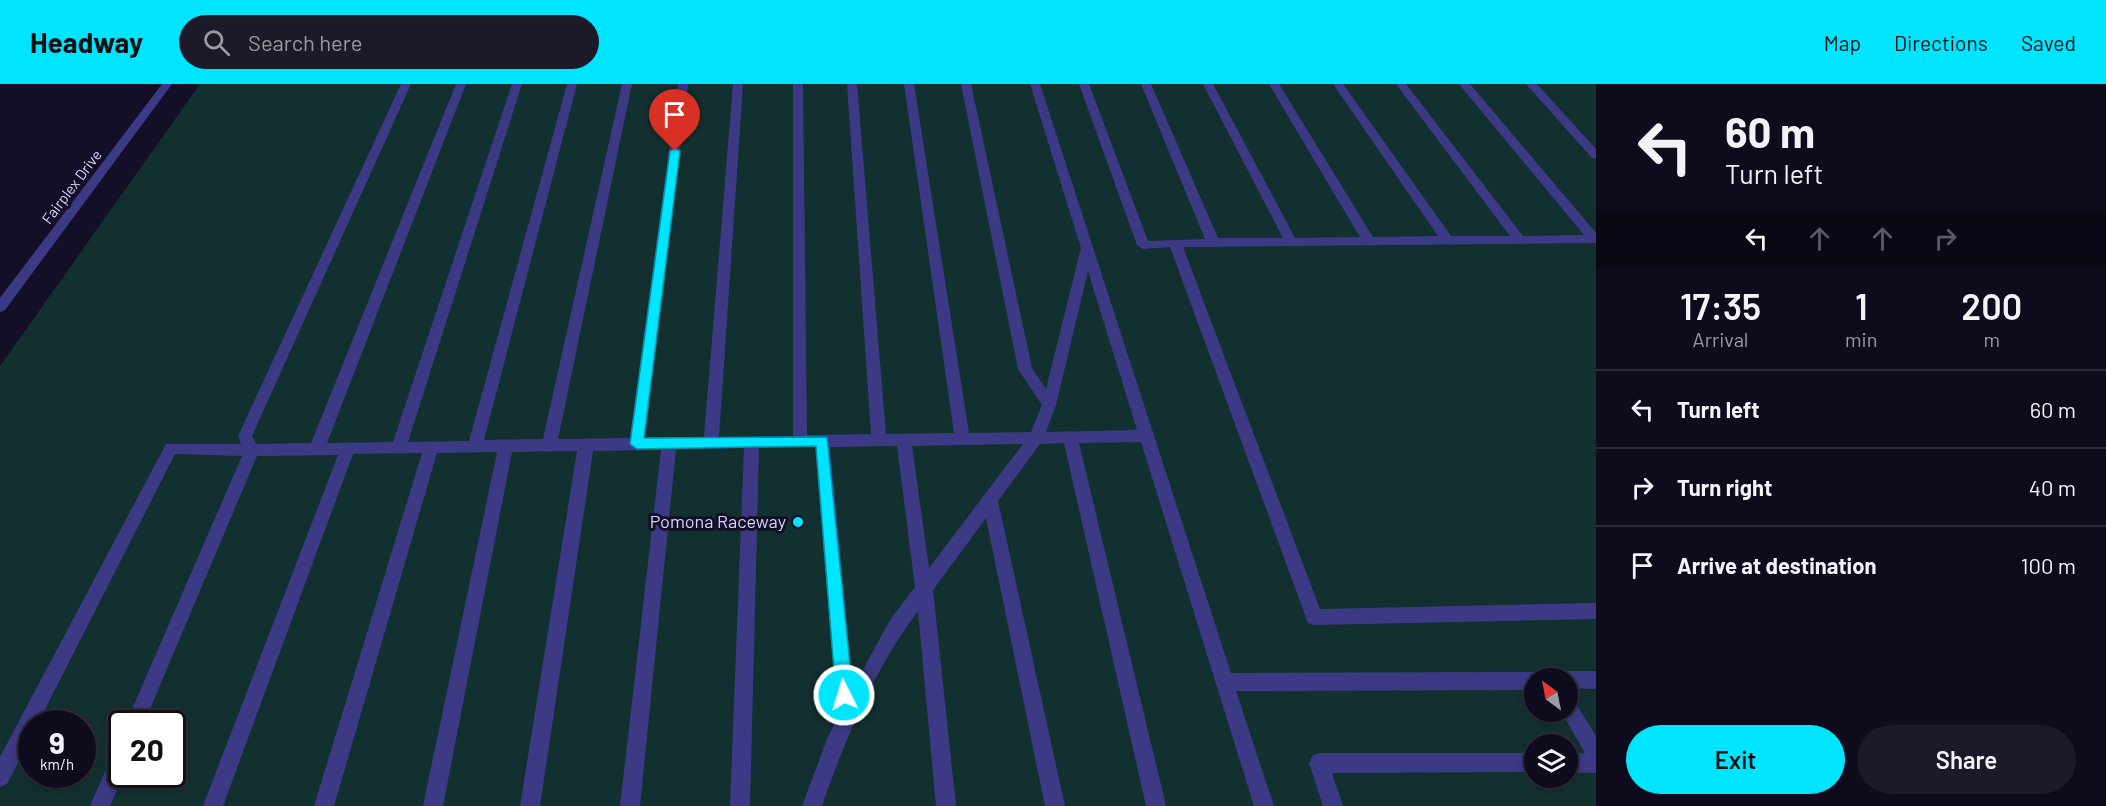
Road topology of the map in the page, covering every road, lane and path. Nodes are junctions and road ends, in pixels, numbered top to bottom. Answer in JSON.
{"nodes":[{"id":1,"x":167,"y":84,"type":"edge"},
{"id":2,"x":406,"y":84,"type":"edge"},
{"id":3,"x":461,"y":84,"type":"edge"},
{"id":4,"x":517,"y":84,"type":"edge"},
{"id":5,"x":572,"y":84,"type":"edge"},
{"id":6,"x":627,"y":84,"type":"edge"},
{"id":7,"x":683,"y":84,"type":"edge"},
{"id":8,"x":738,"y":84,"type":"edge"},
{"id":9,"x":798,"y":84,"type":"edge"},
{"id":10,"x":852,"y":84,"type":"edge"},
{"id":11,"x":909,"y":84,"type":"edge"},
{"id":12,"x":966,"y":84,"type":"edge"},
{"id":13,"x":1035,"y":84,"type":"edge"},
{"id":14,"x":1084,"y":84,"type":"edge"},
{"id":15,"x":1146,"y":84,"type":"edge"},
{"id":16,"x":1208,"y":84,"type":"edge"},
{"id":17,"x":1274,"y":84,"type":"edge"},
{"id":18,"x":1338,"y":84,"type":"edge"},
{"id":19,"x":1401,"y":84,"type":"edge"},
{"id":20,"x":1464,"y":84,"type":"edge"},
{"id":21,"x":1531,"y":84,"type":"edge"},
{"id":22,"x":1596,"y":156,"type":"edge"},
{"id":23,"x":1595,"y":239,"type":"edge"},
{"id":24,"x":1447,"y":240,"type":"junction"},
{"id":25,"x":1519,"y":240,"type":"junction"},
{"id":26,"x":1369,"y":241,"type":"junction"},
{"id":27,"x":1213,"y":242,"type":"junction"},
{"id":28,"x":1291,"y":242,"type":"junction"},
{"id":29,"x":1175,"y":243,"type":"junction"},
{"id":30,"x":1087,"y":248,"type":"junction"},
{"id":31,"x":0,"y":307,"type":"edge"},
{"id":32,"x":1049,"y":405,"type":"junction"},
{"id":33,"x":1147,"y":436,"type":"junction"},
{"id":34,"x":1037,"y":437,"type":"junction"},
{"id":35,"x":1070,"y":437,"type":"junction"},
{"id":36,"x":962,"y":438,"type":"junction"},
{"id":37,"x":879,"y":439,"type":"junction"},
{"id":38,"x":904,"y":439,"type":"junction"},
{"id":39,"x":822,"y":440,"type":"junction"},
{"id":40,"x":800,"y":441,"type":"junction"},
{"id":41,"x":711,"y":442,"type":"junction"},
{"id":42,"x":752,"y":442,"type":"junction"},
{"id":43,"x":669,"y":443,"type":"junction"},
{"id":44,"x":586,"y":444,"type":"junction"},
{"id":45,"x":637,"y":444,"type":"junction"},
{"id":46,"x":506,"y":445,"type":"junction"},
{"id":47,"x":549,"y":445,"type":"junction"},
{"id":48,"x":475,"y":446,"type":"junction"},
{"id":49,"x":399,"y":447,"type":"junction"},
{"id":50,"x":431,"y":447,"type":"junction"},
{"id":51,"x":317,"y":448,"type":"junction"},
{"id":52,"x":348,"y":448,"type":"junction"},
{"id":53,"x":252,"y":450,"type":"junction"},
{"id":54,"x":990,"y":500,"type":"junction"},
{"id":55,"x":924,"y":590,"type":"junction"},
{"id":56,"x":1596,"y":611,"type":"edge"},
{"id":57,"x":1578,"y":680,"type":"edge"},
{"id":58,"x":1596,"y":680,"type":"edge"},
{"id":59,"x":1524,"y":681,"type":"edge"},
{"id":60,"x":1225,"y":682,"type":"junction"},
{"id":61,"x":141,"y":710,"type":"edge"},
{"id":62,"x":847,"y":718,"type":"junction"},
{"id":63,"x":1577,"y":722,"type":"edge"},
{"id":64,"x":1596,"y":754,"type":"edge"},
{"id":65,"x":1524,"y":763,"type":"edge"},
{"id":66,"x":1578,"y":763,"type":"edge"},
{"id":67,"x":1596,"y":763,"type":"edge"},
{"id":68,"x":0,"y":777,"type":"edge"},
{"id":69,"x":108,"y":788,"type":"edge"},
{"id":70,"x":100,"y":806,"type":"edge"},
{"id":71,"x":213,"y":806,"type":"edge"},
{"id":72,"x":324,"y":806,"type":"edge"},
{"id":73,"x":433,"y":806,"type":"edge"},
{"id":74,"x":530,"y":806,"type":"edge"},
{"id":75,"x":630,"y":806,"type":"edge"},
{"id":76,"x":740,"y":806,"type":"edge"},
{"id":77,"x":813,"y":806,"type":"edge"},
{"id":78,"x":946,"y":806,"type":"edge"},
{"id":79,"x":1055,"y":806,"type":"edge"},
{"id":80,"x":1156,"y":806,"type":"edge"},
{"id":81,"x":1264,"y":806,"type":"edge"},
{"id":82,"x":1334,"y":806,"type":"edge"}],
"edges":[{"from":1,"to":31,"type":"street","name":"Fairplex Drive"},
{"from":2,"to":53,"type":"street"},
{"from":3,"to":51,"type":"street"},
{"from":4,"to":49,"type":"street"},
{"from":5,"to":48,"type":"street"},
{"from":6,"to":47,"type":"street"},
{"from":7,"to":45,"type":"street"},
{"from":8,"to":41,"type":"street"},
{"from":9,"to":40,"type":"street"},
{"from":10,"to":37,"type":"street"},
{"from":11,"to":36,"type":"street"},
{"from":12,"to":32,"type":"street"},
{"from":13,"to":30,"type":"street"},
{"from":14,"to":29,"type":"street"},
{"from":15,"to":27,"type":"street"},
{"from":16,"to":28,"type":"street"},
{"from":17,"to":26,"type":"street"},
{"from":18,"to":24,"type":"street"},
{"from":19,"to":25,"type":"street"},
{"from":20,"to":23,"type":"street"},
{"from":21,"to":22,"type":"street"},
{"from":23,"to":25,"type":"street"},
{"from":24,"to":25,"type":"street"},
{"from":24,"to":26,"type":"street"},
{"from":26,"to":28,"type":"street"},
{"from":27,"to":28,"type":"street"},
{"from":27,"to":29,"type":"street"},
{"from":29,"to":56,"type":"street"},
{"from":30,"to":32,"type":"street"},
{"from":30,"to":33,"type":"street"},
{"from":32,"to":34,"type":"street"},
{"from":33,"to":35,"type":"street"},
{"from":33,"to":60,"type":"street"},
{"from":34,"to":35,"type":"street"},
{"from":34,"to":36,"type":"street"},
{"from":34,"to":54,"type":"street"},
{"from":35,"to":80,"type":"street"},
{"from":36,"to":38,"type":"street"},
{"from":37,"to":38,"type":"street"},
{"from":37,"to":39,"type":"street"},
{"from":38,"to":55,"type":"street"},
{"from":39,"to":40,"type":"street"},
{"from":39,"to":62,"type":"street"},
{"from":40,"to":42,"type":"street"},
{"from":41,"to":42,"type":"street"},
{"from":41,"to":43,"type":"street"},
{"from":42,"to":76,"type":"street"},
{"from":43,"to":45,"type":"street"},
{"from":43,"to":75,"type":"street"},
{"from":44,"to":45,"type":"street"},
{"from":44,"to":47,"type":"street"},
{"from":44,"to":74,"type":"street"},
{"from":46,"to":47,"type":"street"},
{"from":46,"to":48,"type":"street"},
{"from":46,"to":73,"type":"street"},
{"from":48,"to":50,"type":"street"},
{"from":49,"to":50,"type":"street"},
{"from":49,"to":52,"type":"street"},
{"from":50,"to":72,"type":"street"},
{"from":51,"to":52,"type":"street"},
{"from":51,"to":53,"type":"street"},
{"from":52,"to":71,"type":"street"},
{"from":53,"to":61,"type":"street"},
{"from":53,"to":68,"type":"street"},
{"from":54,"to":55,"type":"street"},
{"from":54,"to":79,"type":"street"},
{"from":55,"to":62,"type":"street"},
{"from":55,"to":78,"type":"street"},
{"from":57,"to":58,"type":"street"},
{"from":59,"to":60,"type":"street"},
{"from":60,"to":81,"type":"street"},
{"from":62,"to":77,"type":"street"},
{"from":63,"to":64,"type":"street"},
{"from":65,"to":82,"type":"street"},
{"from":66,"to":67,"type":"street"},
{"from":69,"to":70,"type":"street"}]}
